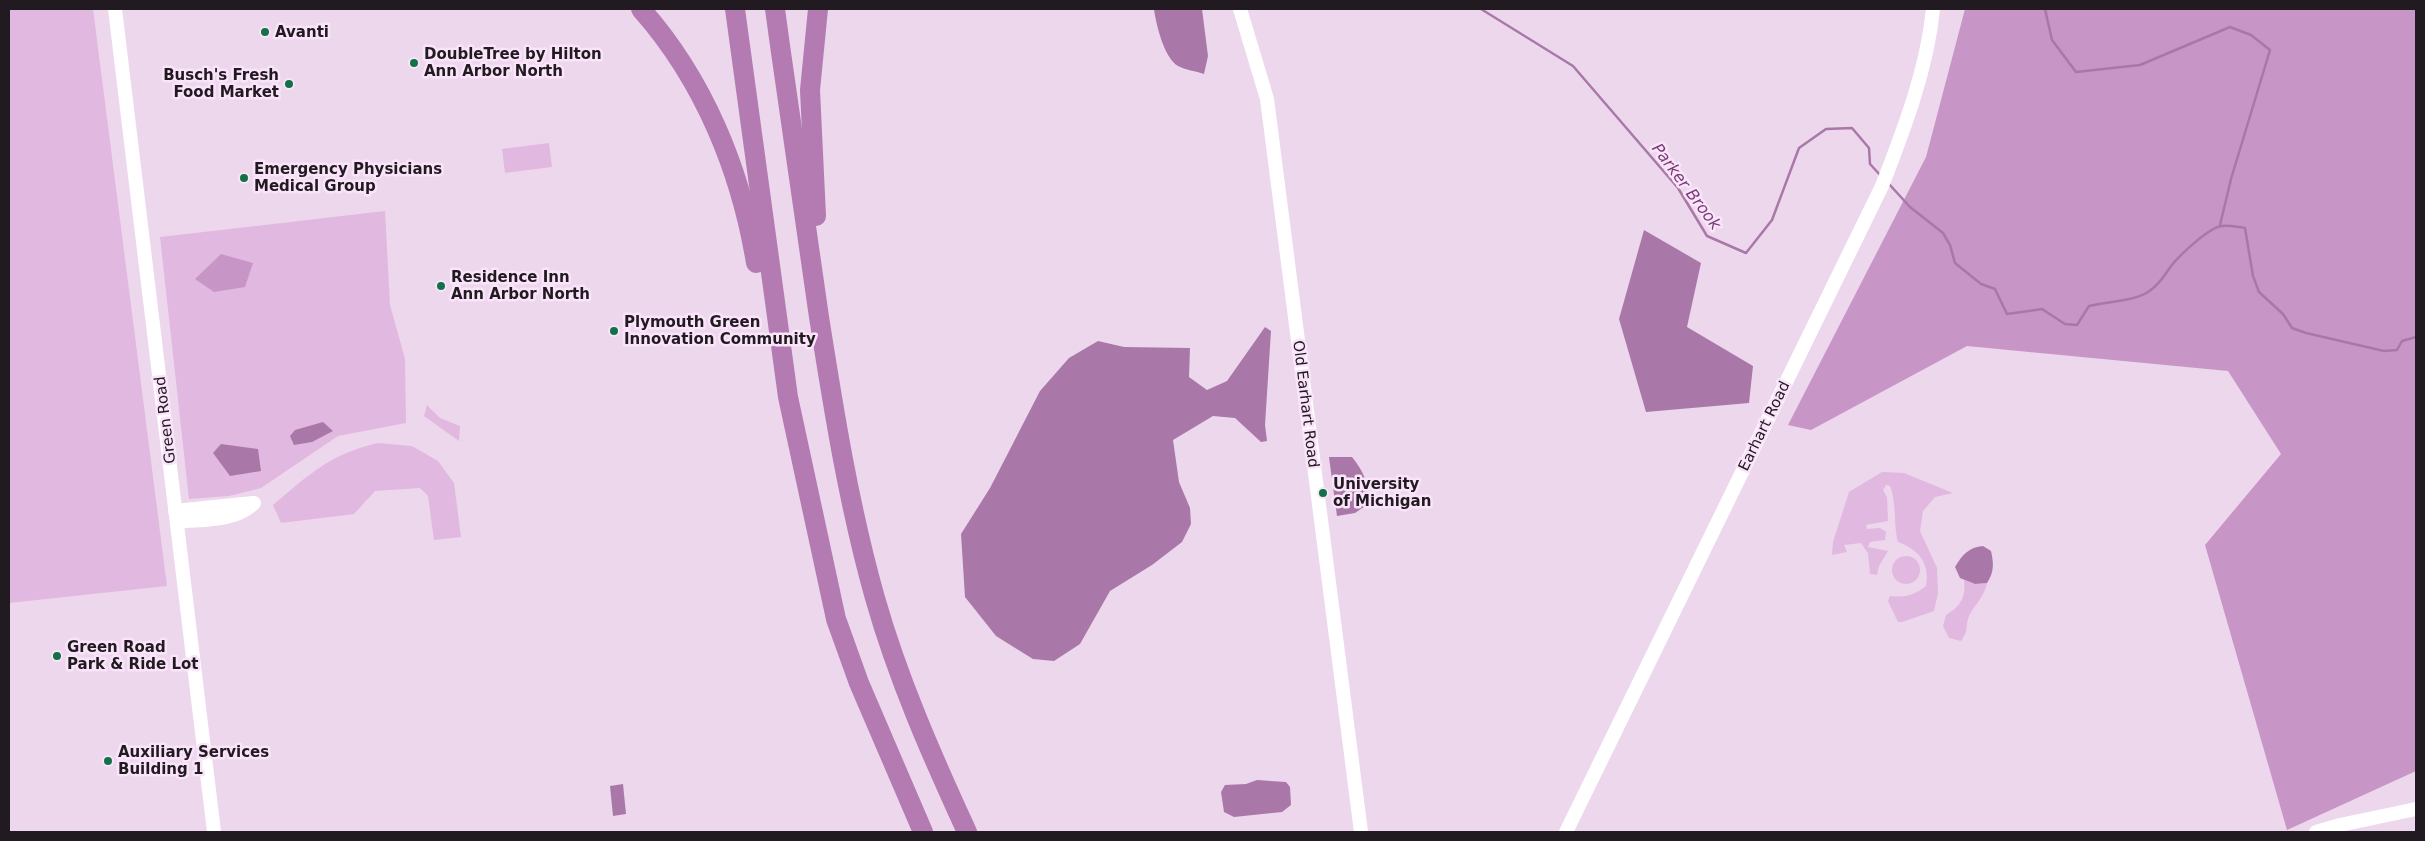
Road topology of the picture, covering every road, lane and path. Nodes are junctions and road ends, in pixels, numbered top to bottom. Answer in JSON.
{"nodes":[{"id":1,"x":115,"y":9,"type":"edge"},
{"id":2,"x":641,"y":9,"type":"edge"},
{"id":3,"x":735,"y":9,"type":"edge"},
{"id":4,"x":775,"y":9,"type":"edge"},
{"id":5,"x":818,"y":9,"type":"edge"},
{"id":6,"x":1240,"y":9,"type":"edge"},
{"id":7,"x":1933,"y":9,"type":"edge"},
{"id":8,"x":827,"y":365,"type":"junction"},
{"id":9,"x":836,"y":619,"type":"junction"},
{"id":10,"x":2416,"y":809,"type":"edge"},
{"id":11,"x":214,"y":832,"type":"edge"},
{"id":12,"x":923,"y":832,"type":"edge"},
{"id":13,"x":967,"y":832,"type":"edge"},
{"id":14,"x":1361,"y":832,"type":"edge"},
{"id":15,"x":1566,"y":832,"type":"edge"},
{"id":16,"x":2316,"y":832,"type":"edge"}],
"edges":[{"from":1,"to":11,"type":"street","name":"Green Road"},
{"from":2,"to":9,"type":"highway"},
{"from":3,"to":9,"type":"highway"},
{"from":4,"to":8,"type":"highway"},
{"from":5,"to":8,"type":"highway"},
{"from":6,"to":14,"type":"street","name":"Old Earhart Road"},
{"from":7,"to":15,"type":"street","name":"Earhart Road"},
{"from":8,"to":13,"type":"highway"},
{"from":9,"to":12,"type":"highway"},
{"from":10,"to":16,"type":"street"}]}
